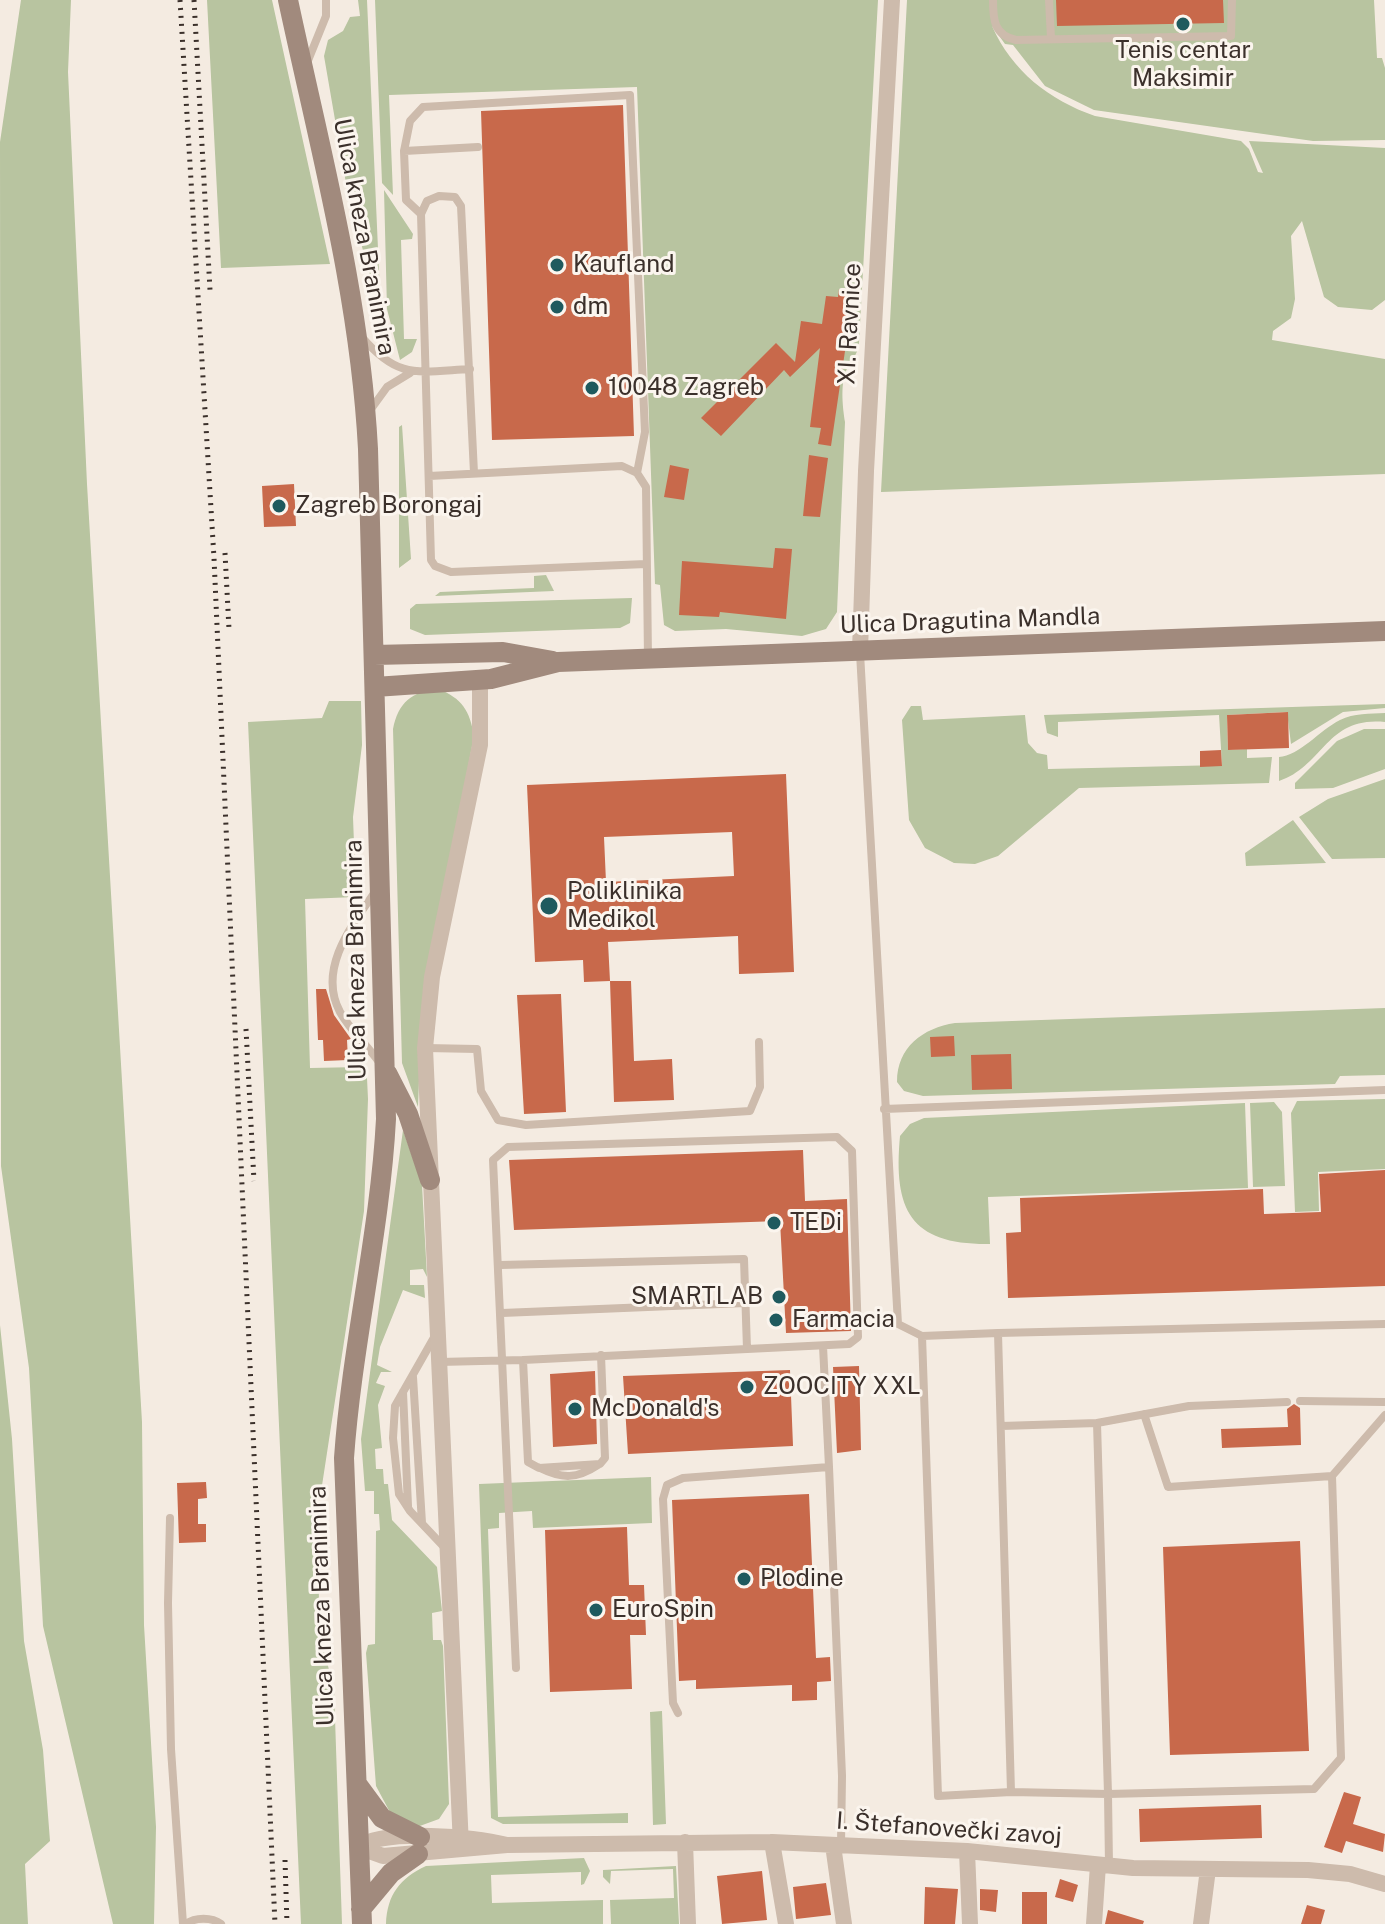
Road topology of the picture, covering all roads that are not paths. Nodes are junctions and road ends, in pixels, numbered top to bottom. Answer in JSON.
{"nodes":[{"id":1,"x":288,"y":0,"type":"edge"},
{"id":2,"x":326,"y":0,"type":"edge"},
{"id":3,"x":892,"y":0,"type":"edge"},
{"id":4,"x":993,"y":0,"type":"edge"},
{"id":5,"x":1049,"y":0,"type":"edge"},
{"id":6,"x":1232,"y":0,"type":"edge"},
{"id":7,"x":1051,"y":38,"type":"junction"},
{"id":8,"x":304,"y":71,"type":"junction"},
{"id":9,"x":478,"y":147,"type":"dead end"},
{"id":10,"x":404,"y":151,"type":"junction"},
{"id":11,"x":421,"y":214,"type":"junction"},
{"id":12,"x":359,"y":335,"type":"junction"},
{"id":13,"x":470,"y":369,"type":"junction"},
{"id":14,"x":426,"y":372,"type":"junction"},
{"id":15,"x":410,"y":373,"type":"junction"},
{"id":16,"x":367,"y":418,"type":"junction"},
{"id":17,"x":474,"y":473,"type":"junction"},
{"id":18,"x":637,"y":473,"type":"junction"},
{"id":19,"x":429,"y":476,"type":"junction"},
{"id":20,"x":646,"y":564,"type":"junction"},
{"id":21,"x":1385,"y":631,"type":"edge"},
{"id":22,"x":860,"y":651,"type":"junction"},
{"id":23,"x":374,"y":655,"type":"junction"},
{"id":24,"x":648,"y":659,"type":"junction"},
{"id":25,"x":558,"y":662,"type":"junction"},
{"id":26,"x":480,"y":681,"type":"junction"},
{"id":27,"x":375,"y":687,"type":"junction"},
{"id":28,"x":380,"y":885,"type":"junction"},
{"id":29,"x":759,"y":1042,"type":"dead end"},
{"id":30,"x":425,"y":1048,"type":"junction"},
{"id":31,"x":385,"y":1070,"type":"junction"},
{"id":32,"x":1385,"y":1090,"type":"edge"},
{"id":33,"x":884,"y":1109,"type":"junction"},
{"id":34,"x":430,"y":1180,"type":"junction"},
{"id":35,"x":500,"y":1265,"type":"junction"},
{"id":36,"x":745,"y":1303,"type":"junction"},
{"id":37,"x":502,"y":1313,"type":"junction"},
{"id":38,"x":1385,"y":1324,"type":"edge"},
{"id":39,"x":437,"y":1332,"type":"junction"},
{"id":40,"x":998,"y":1333,"type":"junction"},
{"id":41,"x":922,"y":1336,"type":"junction"},
{"id":42,"x":823,"y":1346,"type":"junction"},
{"id":43,"x":747,"y":1349,"type":"junction"},
{"id":44,"x":601,"y":1355,"type":"junction"},
{"id":45,"x":505,"y":1360,"type":"junction"},
{"id":46,"x":523,"y":1360,"type":"junction"},
{"id":47,"x":439,"y":1362,"type":"junction"},
{"id":48,"x":414,"y":1372,"type":"junction"},
{"id":49,"x":1300,"y":1401,"type":"dead end"},
{"id":50,"x":1287,"y":1402,"type":"dead end"},
{"id":51,"x":1385,"y":1402,"type":"edge"},
{"id":52,"x":1144,"y":1414,"type":"junction"},
{"id":53,"x":1385,"y":1415,"type":"edge"},
{"id":54,"x":1097,"y":1423,"type":"junction"},
{"id":55,"x":1001,"y":1426,"type":"junction"},
{"id":56,"x":829,"y":1467,"type":"junction"},
{"id":57,"x":1332,"y":1476,"type":"junction"},
{"id":58,"x":170,"y":1518,"type":"dead end"},
{"id":59,"x":422,"y":1524,"type":"junction"},
{"id":60,"x":448,"y":1552,"type":"junction"},
{"id":61,"x":516,"y":1668,"type":"dead end"},
{"id":62,"x":678,"y":1713,"type":"dead end"},
{"id":63,"x":355,"y":1780,"type":"junction"},
{"id":64,"x":1011,"y":1792,"type":"junction"},
{"id":65,"x":459,"y":1794,"type":"junction"},
{"id":66,"x":1108,"y":1794,"type":"junction"},
{"id":67,"x":685,"y":1842,"type":"junction"},
{"id":68,"x":772,"y":1842,"type":"junction"},
{"id":69,"x":422,"y":1843,"type":"junction"},
{"id":70,"x":500,"y":1843,"type":"junction"},
{"id":71,"x":461,"y":1844,"type":"junction"},
{"id":72,"x":837,"y":1845,"type":"junction"},
{"id":73,"x":358,"y":1847,"type":"junction"},
{"id":74,"x":967,"y":1851,"type":"junction"},
{"id":75,"x":1103,"y":1865,"type":"junction"},
{"id":76,"x":1208,"y":1869,"type":"junction"},
{"id":77,"x":1385,"y":1884,"type":"edge"},
{"id":78,"x":361,"y":1916,"type":"edge"},
{"id":79,"x":184,"y":1924,"type":"edge"},
{"id":80,"x":221,"y":1924,"type":"edge"},
{"id":81,"x":688,"y":1924,"type":"edge"},
{"id":82,"x":786,"y":1924,"type":"edge"},
{"id":83,"x":844,"y":1924,"type":"edge"},
{"id":84,"x":970,"y":1924,"type":"edge"},
{"id":85,"x":1094,"y":1924,"type":"edge"},
{"id":86,"x":1201,"y":1924,"type":"edge"}],
"edges":[{"from":1,"to":8,"type":"main road","name":"Ulica kneza Branimira"},
{"from":2,"to":8,"type":"lane"},
{"from":3,"to":22,"type":"street","name":"XI. Ravnice"},
{"from":4,"to":7,"type":"lane"},
{"from":5,"to":7,"type":"lane"},
{"from":6,"to":7,"type":"lane"},
{"from":8,"to":12,"type":"main road","name":"Ulica kneza Branimira"},
{"from":9,"to":10,"type":"lane"},
{"from":10,"to":11,"type":"lane"},
{"from":10,"to":18,"type":"lane"},
{"from":11,"to":13,"type":"lane"},
{"from":11,"to":14,"type":"lane"},
{"from":12,"to":15,"type":"lane"},
{"from":12,"to":16,"type":"main road","name":"Ulica kneza Branimira"},
{"from":13,"to":14,"type":"lane"},
{"from":13,"to":17,"type":"lane"},
{"from":14,"to":15,"type":"lane"},
{"from":14,"to":19,"type":"lane"},
{"from":15,"to":16,"type":"lane"},
{"from":16,"to":23,"type":"main road","name":"Ulica kneza Branimira"},
{"from":17,"to":18,"type":"lane"},
{"from":17,"to":19,"type":"lane"},
{"from":18,"to":20,"type":"lane"},
{"from":19,"to":20,"type":"lane"},
{"from":20,"to":24,"type":"lane"},
{"from":21,"to":22,"type":"main road","name":"Ulica Dragutina Mandla"},
{"from":22,"to":24,"type":"main road","name":"Ulica Dragutina Mandla"},
{"from":22,"to":33,"type":"lane"},
{"from":23,"to":25,"type":"main road","name":"Ulica Dragutina Mandla"},
{"from":23,"to":27,"type":"main road","name":"Ulica kneza Branimira"},
{"from":24,"to":25,"type":"main road","name":"Ulica Dragutina Mandla"},
{"from":25,"to":26,"type":"main road","name":"Ulica Dragutina Mandla"},
{"from":26,"to":27,"type":"main road","name":"Ulica Dragutina Mandla"},
{"from":26,"to":30,"type":"street"},
{"from":27,"to":28,"type":"main road","name":"Ulica kneza Branimira"},
{"from":28,"to":31,"type":"main road","name":"Ulica kneza Branimira"},
{"from":28,"to":31,"type":"lane"},
{"from":29,"to":30,"type":"lane"},
{"from":30,"to":34,"type":"street"},
{"from":31,"to":34,"type":"main road"},
{"from":31,"to":63,"type":"main road","name":"Ulica kneza Branimira"},
{"from":32,"to":33,"type":"lane"},
{"from":33,"to":41,"type":"lane"},
{"from":34,"to":39,"type":"street"},
{"from":35,"to":36,"type":"lane"},
{"from":35,"to":37,"type":"lane"},
{"from":35,"to":42,"type":"lane"},
{"from":36,"to":37,"type":"lane"},
{"from":36,"to":43,"type":"lane"},
{"from":37,"to":45,"type":"lane"},
{"from":38,"to":40,"type":"lane"},
{"from":39,"to":47,"type":"street"},
{"from":39,"to":48,"type":"lane"},
{"from":40,"to":41,"type":"lane"},
{"from":40,"to":55,"type":"lane"},
{"from":41,"to":64,"type":"lane"},
{"from":42,"to":43,"type":"lane"},
{"from":42,"to":56,"type":"lane"},
{"from":43,"to":44,"type":"lane"},
{"from":44,"to":46,"type":"lane"},
{"from":44,"to":46,"type":"lane"},
{"from":45,"to":46,"type":"lane"},
{"from":45,"to":47,"type":"lane"},
{"from":45,"to":61,"type":"lane"},
{"from":47,"to":60,"type":"street"},
{"from":48,"to":59,"type":"lane"},
{"from":48,"to":59,"type":"lane"},
{"from":49,"to":51,"type":"lane"},
{"from":50,"to":52,"type":"lane"},
{"from":52,"to":54,"type":"lane"},
{"from":52,"to":57,"type":"lane"},
{"from":53,"to":57,"type":"lane"},
{"from":54,"to":55,"type":"lane"},
{"from":54,"to":66,"type":"lane"},
{"from":55,"to":64,"type":"lane"},
{"from":56,"to":62,"type":"lane"},
{"from":56,"to":72,"type":"lane"},
{"from":57,"to":66,"type":"lane"},
{"from":58,"to":79,"type":"lane"},
{"from":59,"to":60,"type":"lane"},
{"from":60,"to":65,"type":"street"},
{"from":63,"to":69,"type":"main road"},
{"from":63,"to":73,"type":"main road","name":"Ulica kneza Branimira"},
{"from":64,"to":66,"type":"lane"},
{"from":65,"to":69,"type":"street"},
{"from":65,"to":70,"type":"street"},
{"from":65,"to":71,"type":"street"},
{"from":66,"to":75,"type":"lane"},
{"from":67,"to":68,"type":"street","name":"I. Štefanovečki zavoj"},
{"from":67,"to":70,"type":"street","name":"I. Štefanovečki zavoj"},
{"from":67,"to":81,"type":"street"},
{"from":68,"to":72,"type":"street","name":"I. Štefanovečki zavoj"},
{"from":68,"to":82,"type":"street"},
{"from":69,"to":71,"type":"street","name":"I. Štefanovečki zavoj"},
{"from":69,"to":73,"type":"street","name":"I. Štefanovečki zavoj"},
{"from":69,"to":78,"type":"main road"},
{"from":70,"to":71,"type":"street","name":"I. Štefanovečki zavoj"},
{"from":72,"to":74,"type":"street","name":"I. Štefanovečki zavoj"},
{"from":72,"to":83,"type":"street"},
{"from":73,"to":78,"type":"main road","name":"Ulica kneza Branimira"},
{"from":74,"to":75,"type":"street","name":"I. Štefanovečki zavoj"},
{"from":74,"to":84,"type":"street"},
{"from":75,"to":76,"type":"street","name":"I. Štefanovečki zavoj"},
{"from":75,"to":85,"type":"street"},
{"from":76,"to":77,"type":"street","name":"I. Štefanovečki zavoj"},
{"from":76,"to":86,"type":"street"},
{"from":79,"to":80,"type":"lane"}]}
